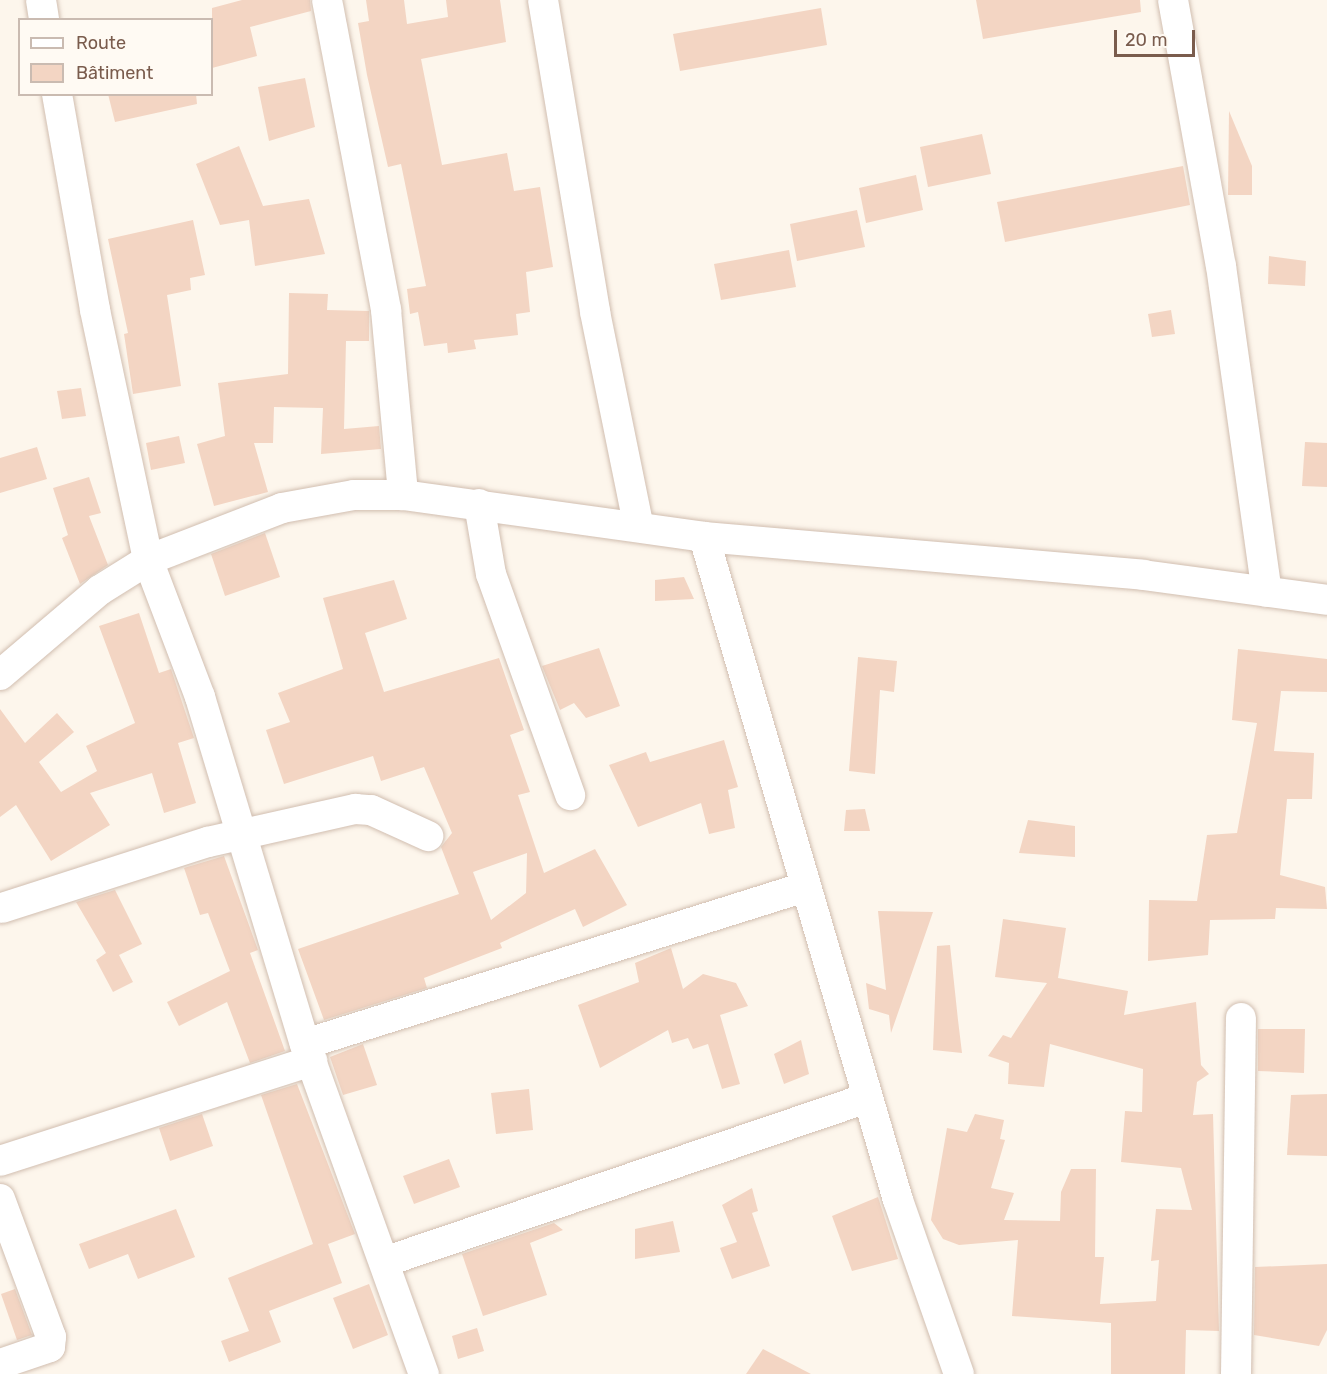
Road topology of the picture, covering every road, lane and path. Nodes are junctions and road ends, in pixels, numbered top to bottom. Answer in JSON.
{"nodes":[{"id":1,"x":41,"y":0,"type":"edge"},
{"id":2,"x":327,"y":0,"type":"edge"},
{"id":3,"x":543,"y":0,"type":"edge"},
{"id":4,"x":1173,"y":0,"type":"edge"},
{"id":5,"x":44,"y":18,"type":"edge"},
{"id":6,"x":57,"y":96,"type":"edge"},
{"id":7,"x":403,"y":495,"type":"junction"},
{"id":8,"x":479,"y":504,"type":"junction"},
{"id":9,"x":638,"y":524,"type":"junction"},
{"id":10,"x":704,"y":537,"type":"junction"},
{"id":11,"x":148,"y":560,"type":"junction"},
{"id":12,"x":1267,"y":592,"type":"junction"},
{"id":13,"x":1327,"y":600,"type":"edge"},
{"id":14,"x":0,"y":675,"type":"edge"},
{"id":15,"x":570,"y":795,"type":"dead end"},
{"id":16,"x":428,"y":836,"type":"dead end"},
{"id":17,"x":244,"y":837,"type":"junction"},
{"id":18,"x":805,"y":887,"type":"junction"},
{"id":19,"x":2,"y":908,"type":"dead end"},
{"id":20,"x":1241,"y":1018,"type":"dead end"},
{"id":21,"x":308,"y":1053,"type":"junction"},
{"id":22,"x":867,"y":1098,"type":"junction"},
{"id":23,"x":0,"y":1161,"type":"edge"},
{"id":24,"x":0,"y":1199,"type":"edge"},
{"id":25,"x":384,"y":1262,"type":"junction"},
{"id":26,"x":0,"y":1365,"type":"edge"},
{"id":27,"x":424,"y":1374,"type":"edge"},
{"id":28,"x":959,"y":1374,"type":"edge"},
{"id":29,"x":1236,"y":1374,"type":"edge"}],
"edges":[{"from":1,"to":5,"type":"street"},
{"from":2,"to":7,"type":"street"},
{"from":3,"to":9,"type":"street"},
{"from":4,"to":12,"type":"street"},
{"from":6,"to":11,"type":"street"},
{"from":7,"to":8,"type":"street"},
{"from":7,"to":11,"type":"street"},
{"from":8,"to":9,"type":"street"},
{"from":8,"to":15,"type":"street"},
{"from":9,"to":10,"type":"street"},
{"from":10,"to":12,"type":"street"},
{"from":10,"to":18,"type":"street"},
{"from":11,"to":14,"type":"street"},
{"from":11,"to":17,"type":"street"},
{"from":12,"to":13,"type":"street"},
{"from":16,"to":17,"type":"street"},
{"from":17,"to":19,"type":"street"},
{"from":17,"to":21,"type":"street"},
{"from":18,"to":21,"type":"street"},
{"from":18,"to":22,"type":"street"},
{"from":20,"to":29,"type":"street"},
{"from":21,"to":23,"type":"street"},
{"from":21,"to":25,"type":"street"},
{"from":22,"to":25,"type":"street"},
{"from":22,"to":28,"type":"street"},
{"from":24,"to":26,"type":"street"},
{"from":25,"to":27,"type":"street"}]}
